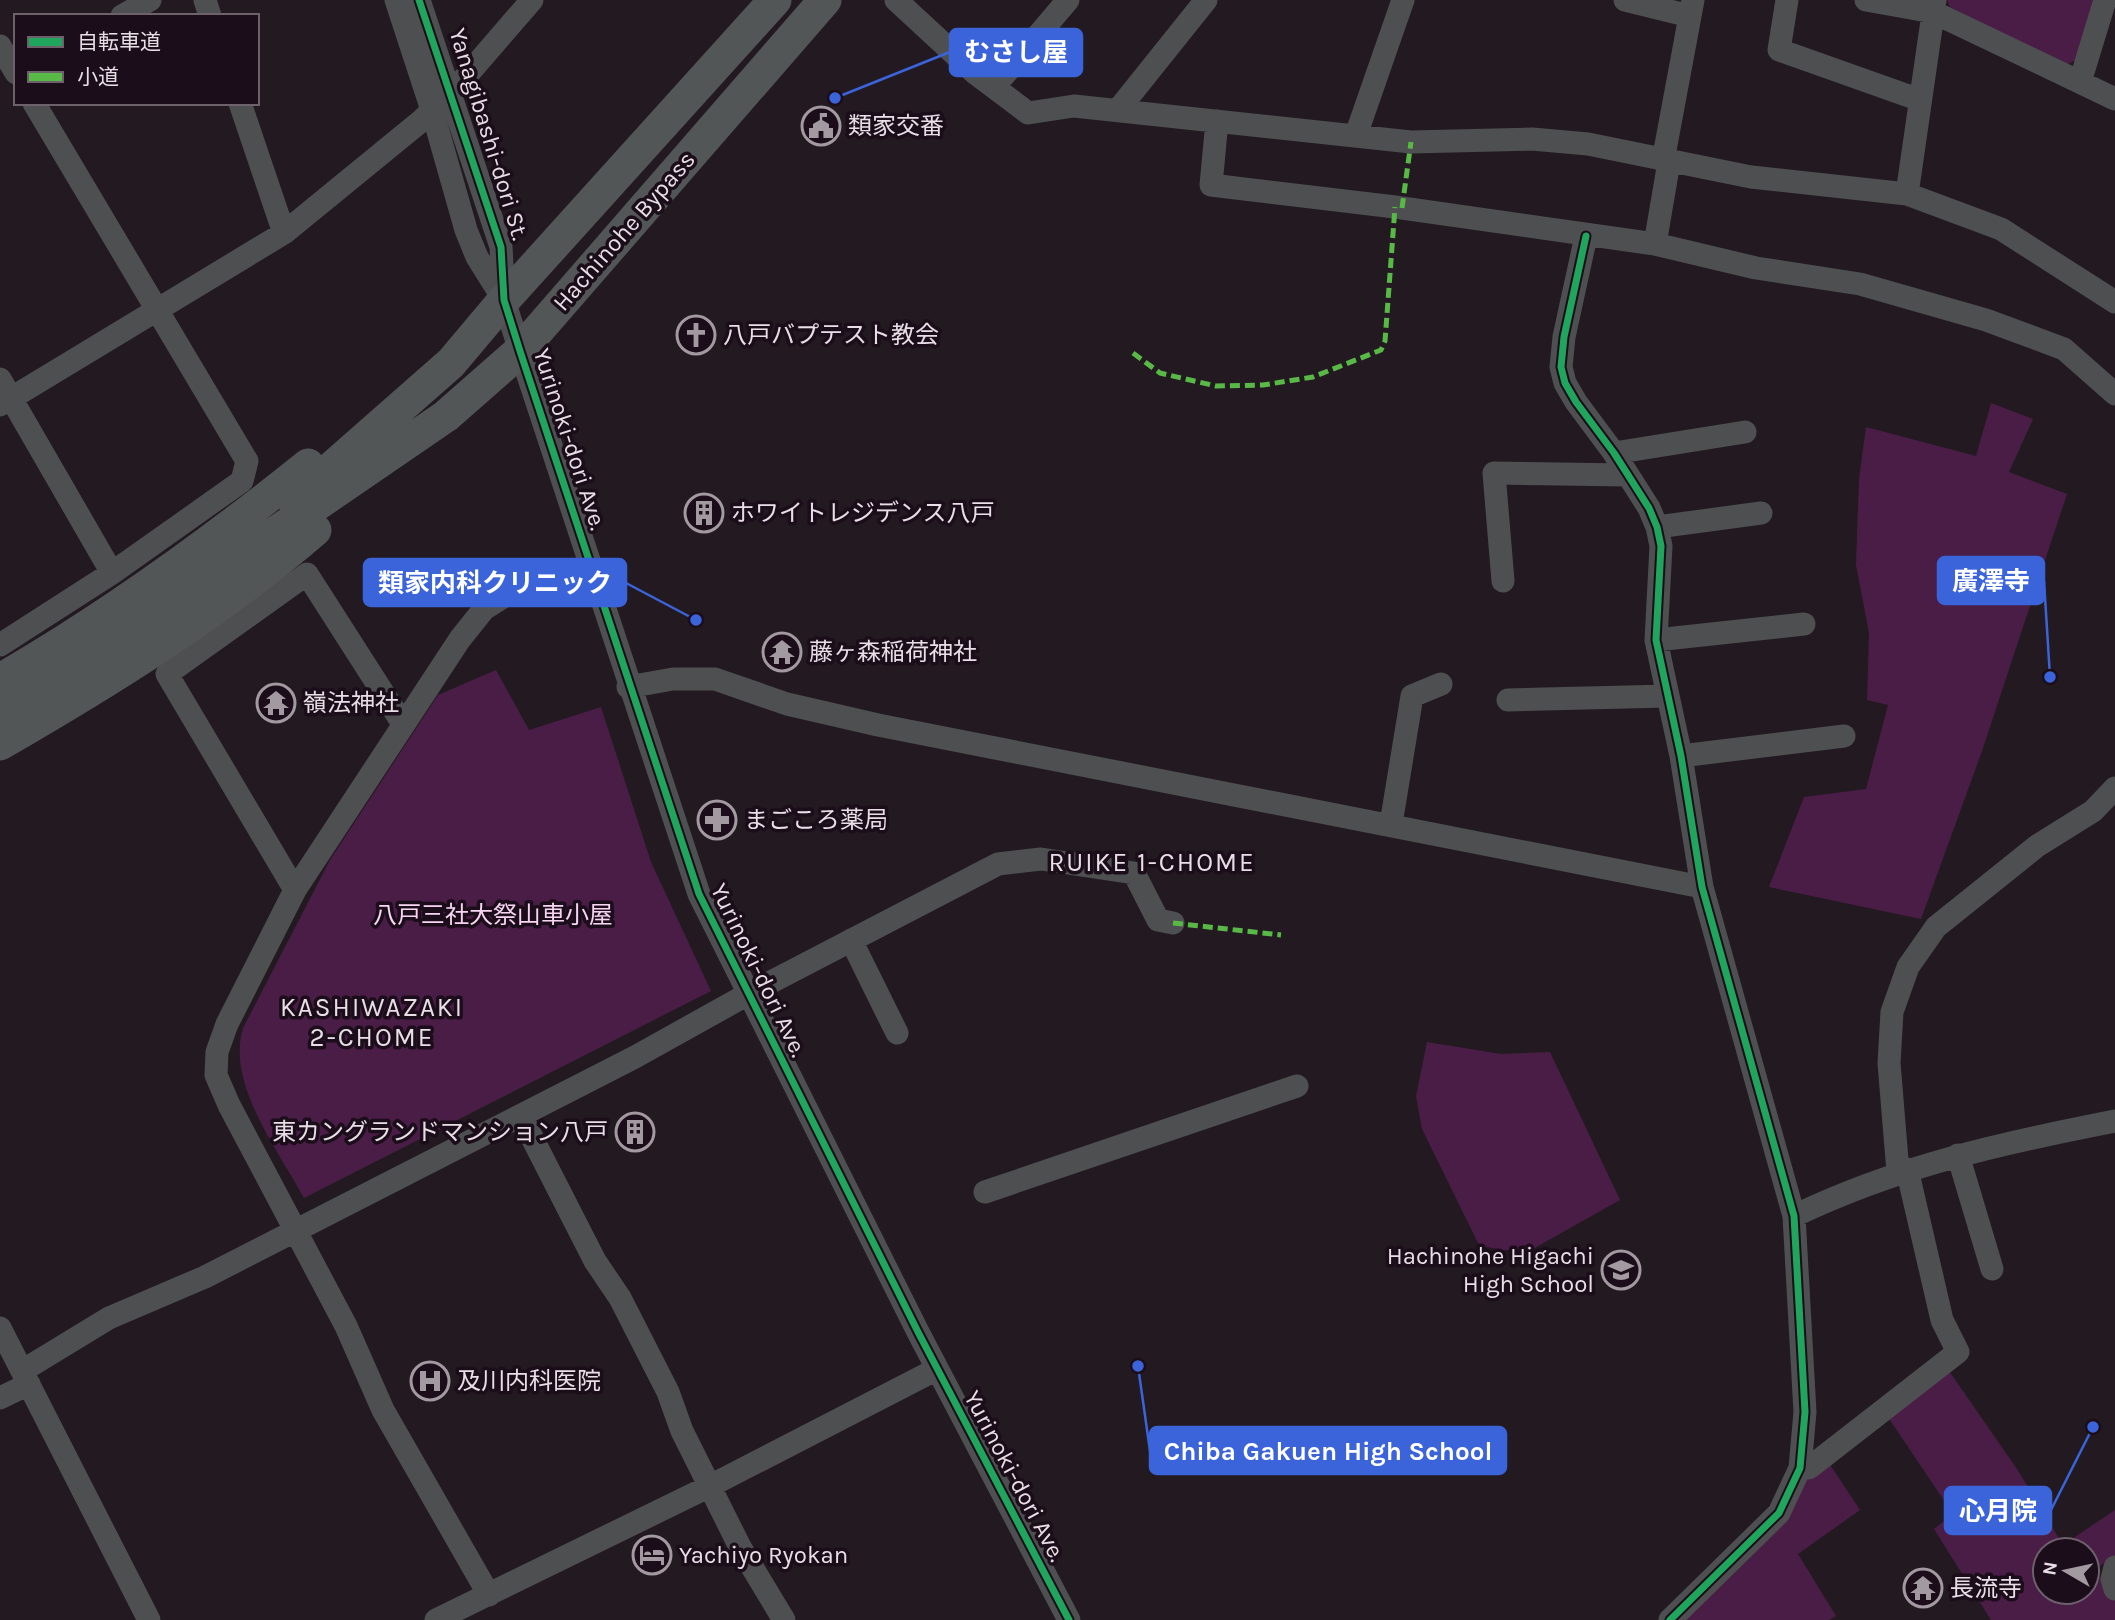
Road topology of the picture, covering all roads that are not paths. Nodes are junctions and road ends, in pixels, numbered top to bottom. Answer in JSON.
{"nodes":[{"id":1,"x":150,"y":0,"type":"edge"},
{"id":2,"x":396,"y":0,"type":"edge"},
{"id":3,"x":419,"y":0,"type":"edge"},
{"id":4,"x":532,"y":0,"type":"edge"},
{"id":5,"x":775,"y":0,"type":"edge"},
{"id":6,"x":825,"y":0,"type":"edge"},
{"id":7,"x":896,"y":0,"type":"edge"},
{"id":8,"x":1068,"y":0,"type":"edge"},
{"id":9,"x":1206,"y":0,"type":"edge"},
{"id":10,"x":1403,"y":0,"type":"edge"},
{"id":11,"x":1625,"y":0,"type":"edge"},
{"id":12,"x":1787,"y":0,"type":"edge"},
{"id":13,"x":1866,"y":0,"type":"edge"},
{"id":14,"x":2105,"y":0,"type":"edge"},
{"id":15,"x":1934,"y":6,"type":"edge"},
{"id":16,"x":1692,"y":8,"type":"edge"},
{"id":17,"x":126,"y":14,"type":"edge"},
{"id":18,"x":0,"y":46,"type":"edge"},
{"id":19,"x":14,"y":70,"type":"edge"},
{"id":20,"x":2080,"y":82,"type":"junction"},
{"id":21,"x":994,"y":86,"type":"junction"},
{"id":22,"x":450,"y":93,"type":"junction"},
{"id":23,"x":2115,"y":99,"type":"edge"},
{"id":24,"x":1920,"y":100,"type":"junction"},
{"id":25,"x":35,"y":105,"type":"edge"},
{"id":26,"x":241,"y":105,"type":"edge"},
{"id":27,"x":432,"y":110,"type":"junction"},
{"id":28,"x":1118,"y":110,"type":"junction"},
{"id":29,"x":1217,"y":121,"type":"junction"},
{"id":30,"x":1356,"y":135,"type":"junction"},
{"id":31,"x":1666,"y":162,"type":"junction"},
{"id":32,"x":1907,"y":194,"type":"junction"},
{"id":33,"x":284,"y":233,"type":"junction"},
{"id":34,"x":1586,"y":236,"type":"junction"},
{"id":35,"x":1655,"y":244,"type":"junction"},
{"id":36,"x":504,"y":300,"type":"junction"},
{"id":37,"x":2115,"y":302,"type":"edge"},
{"id":38,"x":158,"y":310,"type":"junction"},
{"id":39,"x":520,"y":351,"type":"junction"},
{"id":40,"x":4,"y":394,"type":"edge"},
{"id":41,"x":2115,"y":394,"type":"edge"},
{"id":42,"x":446,"y":416,"type":"junction"},
{"id":43,"x":1745,"y":432,"type":"dead end"},
{"id":44,"x":1614,"y":453,"type":"junction"},
{"id":45,"x":1628,"y":475,"type":"junction"},
{"id":46,"x":1761,"y":513,"type":"dead end"},
{"id":47,"x":1657,"y":527,"type":"junction"},
{"id":48,"x":591,"y":565,"type":"junction"},
{"id":49,"x":112,"y":573,"type":"junction"},
{"id":50,"x":1503,"y":581,"type":"dead end"},
{"id":51,"x":198,"y":586,"type":"junction"},
{"id":52,"x":1804,"y":624,"type":"dead end"},
{"id":53,"x":1656,"y":640,"type":"junction"},
{"id":54,"x":0,"y":645,"type":"edge"},
{"id":55,"x":0,"y":680,"type":"edge"},
{"id":56,"x":1441,"y":684,"type":"dead end"},
{"id":57,"x":628,"y":687,"type":"junction"},
{"id":58,"x":1668,"y":696,"type":"junction"},
{"id":59,"x":1508,"y":700,"type":"dead end"},
{"id":60,"x":0,"y":715,"type":"edge"},
{"id":61,"x":403,"y":724,"type":"junction"},
{"id":62,"x":1844,"y":736,"type":"dead end"},
{"id":63,"x":0,"y":744,"type":"edge"},
{"id":64,"x":1681,"y":756,"type":"junction"},
{"id":65,"x":2115,"y":788,"type":"edge"},
{"id":66,"x":1391,"y":824,"type":"junction"},
{"id":67,"x":1702,"y":887,"type":"junction"},
{"id":68,"x":295,"y":890,"type":"junction"},
{"id":69,"x":1173,"y":923,"type":"dead end"},
{"id":70,"x":851,"y":940,"type":"junction"},
{"id":71,"x":748,"y":994,"type":"junction"},
{"id":72,"x":897,"y":1033,"type":"dead end"},
{"id":73,"x":1297,"y":1086,"type":"dead end"},
{"id":74,"x":521,"y":1116,"type":"junction"},
{"id":75,"x":2115,"y":1121,"type":"edge"},
{"id":76,"x":1958,"y":1155,"type":"junction"},
{"id":77,"x":1902,"y":1171,"type":"junction"},
{"id":78,"x":985,"y":1192,"type":"dead end"},
{"id":79,"x":1794,"y":1216,"type":"junction"},
{"id":80,"x":296,"y":1230,"type":"junction"},
{"id":81,"x":1992,"y":1269,"type":"dead end"},
{"id":82,"x":0,"y":1328,"type":"edge"},
{"id":83,"x":937,"y":1369,"type":"junction"},
{"id":84,"x":25,"y":1377,"type":"junction"},
{"id":85,"x":0,"y":1398,"type":"edge"},
{"id":86,"x":1800,"y":1468,"type":"junction"},
{"id":87,"x":710,"y":1486,"type":"junction"},
{"id":88,"x":2115,"y":1567,"type":"edge"},
{"id":89,"x":2115,"y":1590,"type":"edge"},
{"id":90,"x":489,"y":1595,"type":"junction"},
{"id":91,"x":149,"y":1620,"type":"edge"},
{"id":92,"x":436,"y":1620,"type":"edge"},
{"id":93,"x":784,"y":1620,"type":"edge"},
{"id":94,"x":1069,"y":1620,"type":"edge"},
{"id":95,"x":1670,"y":1620,"type":"edge"}],
"edges":[{"from":1,"to":17,"type":"street"},
{"from":2,"to":27,"type":"street","name":"Yanagibashi-dori St."},
{"from":3,"to":22,"type":"street","name":"Yanagibashi-dori St."},
{"from":4,"to":22,"type":"street"},
{"from":5,"to":36,"type":"highway","name":"Hachinohe Bypass"},
{"from":6,"to":39,"type":"highway","name":"Hachinohe Bypass"},
{"from":7,"to":21,"type":"street"},
{"from":8,"to":21,"type":"street"},
{"from":9,"to":28,"type":"street"},
{"from":10,"to":30,"type":"street"},
{"from":11,"to":16,"type":"street"},
{"from":12,"to":24,"type":"street"},
{"from":13,"to":15,"type":"street"},
{"from":14,"to":20,"type":"street"},
{"from":15,"to":20,"type":"street"},
{"from":15,"to":24,"type":"street"},
{"from":16,"to":31,"type":"street"},
{"from":18,"to":19,"type":"street"},
{"from":20,"to":23,"type":"street"},
{"from":21,"to":28,"type":"street"},
{"from":22,"to":27,"type":"street"},
{"from":22,"to":36,"type":"street","name":"Yanagibashi-dori St."},
{"from":24,"to":32,"type":"street"},
{"from":25,"to":38,"type":"street"},
{"from":26,"to":33,"type":"street"},
{"from":27,"to":33,"type":"street"},
{"from":27,"to":36,"type":"street","name":"Yanagibashi-dori St."},
{"from":28,"to":29,"type":"street"},
{"from":29,"to":30,"type":"street"},
{"from":29,"to":34,"type":"street"},
{"from":30,"to":31,"type":"street"},
{"from":31,"to":32,"type":"street"},
{"from":31,"to":35,"type":"street"},
{"from":32,"to":37,"type":"street"},
{"from":33,"to":38,"type":"street"},
{"from":34,"to":35,"type":"street"},
{"from":34,"to":44,"type":"street"},
{"from":35,"to":41,"type":"street"},
{"from":36,"to":39,"type":"street","name":"Yurinoki-dori Ave."},
{"from":36,"to":51,"type":"highway","name":"Hachinohe Bypass"},
{"from":36,"to":55,"type":"highway"},
{"from":38,"to":40,"type":"street"},
{"from":38,"to":49,"type":"street"},
{"from":39,"to":42,"type":"highway","name":"Hachinohe Bypass"},
{"from":39,"to":48,"type":"street","name":"Yurinoki-dori Ave."},
{"from":40,"to":49,"type":"street"},
{"from":42,"to":51,"type":"highway","name":"Hachinohe Bypass"},
{"from":42,"to":63,"type":"highway"},
{"from":43,"to":44,"type":"street"},
{"from":44,"to":45,"type":"street"},
{"from":45,"to":47,"type":"street"},
{"from":45,"to":50,"type":"street"},
{"from":46,"to":47,"type":"street"},
{"from":47,"to":53,"type":"street"},
{"from":48,"to":57,"type":"street","name":"Yurinoki-dori Ave."},
{"from":48,"to":61,"type":"street"},
{"from":49,"to":54,"type":"street"},
{"from":51,"to":60,"type":"highway","name":"Hachinohe Bypass"},
{"from":52,"to":53,"type":"street"},
{"from":53,"to":58,"type":"street"},
{"from":56,"to":66,"type":"street"},
{"from":57,"to":66,"type":"street"},
{"from":57,"to":71,"type":"street","name":"Yurinoki-dori Ave."},
{"from":58,"to":59,"type":"street"},
{"from":58,"to":64,"type":"street"},
{"from":61,"to":68,"type":"street"},
{"from":61,"to":68,"type":"street"},
{"from":62,"to":64,"type":"street"},
{"from":64,"to":67,"type":"street"},
{"from":65,"to":77,"type":"street"},
{"from":66,"to":67,"type":"street"},
{"from":67,"to":79,"type":"street"},
{"from":68,"to":80,"type":"street"},
{"from":69,"to":70,"type":"street"},
{"from":70,"to":71,"type":"street"},
{"from":70,"to":72,"type":"street"},
{"from":71,"to":74,"type":"street"},
{"from":71,"to":83,"type":"street","name":"Yurinoki-dori Ave."},
{"from":73,"to":78,"type":"street"},
{"from":74,"to":80,"type":"street"},
{"from":74,"to":87,"type":"street"},
{"from":75,"to":76,"type":"street"},
{"from":76,"to":77,"type":"street"},
{"from":76,"to":81,"type":"street"},
{"from":77,"to":79,"type":"street"},
{"from":77,"to":86,"type":"street"},
{"from":79,"to":86,"type":"street"},
{"from":80,"to":84,"type":"street"},
{"from":80,"to":90,"type":"street"},
{"from":82,"to":84,"type":"street"},
{"from":83,"to":87,"type":"street"},
{"from":83,"to":94,"type":"street","name":"Yurinoki-dori Ave."},
{"from":84,"to":85,"type":"street"},
{"from":84,"to":91,"type":"street"},
{"from":86,"to":95,"type":"street"},
{"from":87,"to":90,"type":"street"},
{"from":87,"to":93,"type":"street"},
{"from":88,"to":89,"type":"street"},
{"from":90,"to":92,"type":"street"}]}
